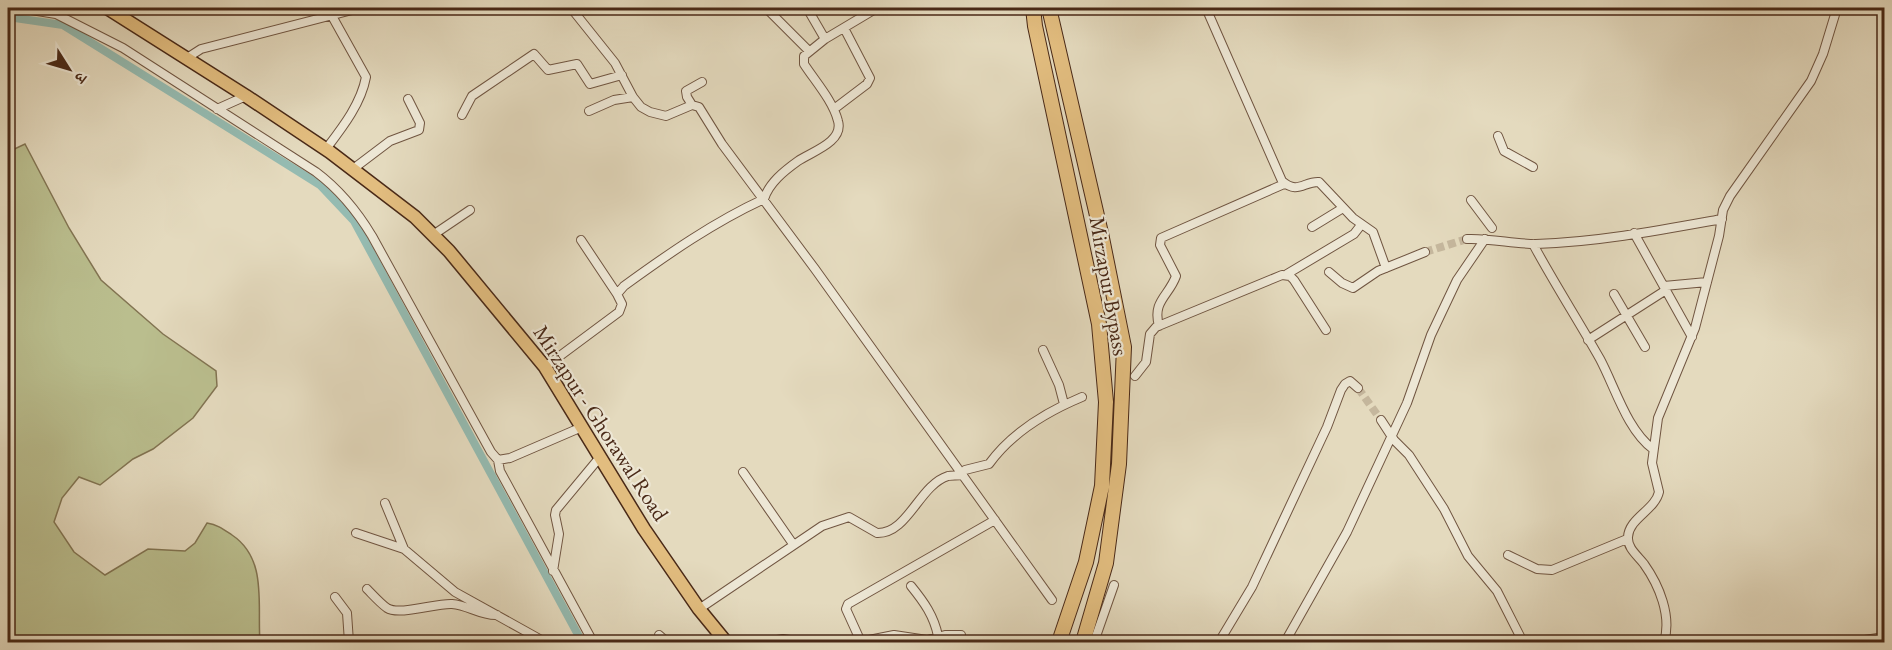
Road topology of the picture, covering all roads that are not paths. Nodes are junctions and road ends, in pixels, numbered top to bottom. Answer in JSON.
{"nodes":[{"id":1,"x":8,"y":8,"type":"edge"},
{"id":2,"x":19,"y":8,"type":"edge"},
{"id":3,"x":107,"y":8,"type":"edge"},
{"id":4,"x":360,"y":8,"type":"edge"},
{"id":5,"x":570,"y":8,"type":"edge"},
{"id":6,"x":766,"y":8,"type":"edge"},
{"id":7,"x":807,"y":8,"type":"edge"},
{"id":8,"x":877,"y":8,"type":"edge"},
{"id":9,"x":1033,"y":8,"type":"edge"},
{"id":10,"x":1049,"y":8,"type":"edge"},
{"id":11,"x":1206,"y":8,"type":"edge"},
{"id":12,"x":1837,"y":8,"type":"edge"},
{"id":13,"x":332,"y":16,"type":"junction"},
{"id":14,"x":844,"y":28,"type":"junction"},
{"id":15,"x":825,"y":39,"type":"junction"},
{"id":16,"x":809,"y":51,"type":"junction"},
{"id":17,"x":187,"y":58,"type":"junction"},
{"id":18,"x":622,"y":75,"type":"junction"},
{"id":19,"x":702,"y":82,"type":"dead end"},
{"id":20,"x":246,"y":96,"type":"junction"},
{"id":21,"x":633,"y":97,"type":"junction"},
{"id":22,"x":408,"y":99,"type":"dead end"},
{"id":23,"x":692,"y":105,"type":"junction"},
{"id":24,"x":217,"y":109,"type":"junction"},
{"id":25,"x":834,"y":109,"type":"junction"},
{"id":26,"x":589,"y":111,"type":"dead end"},
{"id":27,"x":462,"y":115,"type":"dead end"},
{"id":28,"x":1498,"y":136,"type":"dead end"},
{"id":29,"x":326,"y":149,"type":"junction"},
{"id":30,"x":1533,"y":167,"type":"dead end"},
{"id":31,"x":353,"y":169,"type":"junction"},
{"id":32,"x":1284,"y":184,"type":"junction"},
{"id":33,"x":764,"y":199,"type":"junction"},
{"id":34,"x":1471,"y":200,"type":"dead end"},
{"id":35,"x":1343,"y":208,"type":"junction"},
{"id":36,"x":470,"y":210,"type":"dead end"},
{"id":37,"x":1722,"y":219,"type":"junction"},
{"id":38,"x":1362,"y":225,"type":"junction"},
{"id":39,"x":1312,"y":227,"type":"dead end"},
{"id":40,"x":1492,"y":228,"type":"dead end"},
{"id":41,"x":1634,"y":233,"type":"junction"},
{"id":42,"x":433,"y":235,"type":"junction"},
{"id":43,"x":1467,"y":239,"type":"tunnel mouth"},
{"id":44,"x":1485,"y":239,"type":"junction"},
{"id":45,"x":581,"y":240,"type":"dead end"},
{"id":46,"x":1533,"y":244,"type":"junction"},
{"id":47,"x":1425,"y":252,"type":"tunnel mouth"},
{"id":48,"x":1386,"y":268,"type":"junction"},
{"id":49,"x":1329,"y":272,"type":"dead end"},
{"id":50,"x":1287,"y":274,"type":"junction"},
{"id":51,"x":1707,"y":282,"type":"junction"},
{"id":52,"x":1665,"y":288,"type":"junction"},
{"id":53,"x":617,"y":294,"type":"junction"},
{"id":54,"x":1614,"y":294,"type":"dead end"},
{"id":55,"x":1627,"y":315,"type":"junction"},
{"id":56,"x":1159,"y":326,"type":"junction"},
{"id":57,"x":1326,"y":330,"type":"dead end"},
{"id":58,"x":1692,"y":337,"type":"junction"},
{"id":59,"x":1588,"y":340,"type":"junction"},
{"id":60,"x":1645,"y":347,"type":"dead end"},
{"id":61,"x":1043,"y":350,"type":"dead end"},
{"id":62,"x":545,"y":367,"type":"junction"},
{"id":63,"x":1135,"y":376,"type":"dead end"},
{"id":64,"x":1358,"y":388,"type":"dead end"},
{"id":65,"x":1082,"y":397,"type":"dead end"},
{"id":66,"x":1064,"y":404,"type":"junction"},
{"id":67,"x":1381,"y":420,"type":"tunnel mouth"},
{"id":68,"x":582,"y":427,"type":"junction"},
{"id":69,"x":1391,"y":435,"type":"junction"},
{"id":70,"x":1653,"y":449,"type":"junction"},
{"id":71,"x":600,"y":457,"type":"junction"},
{"id":72,"x":498,"y":460,"type":"junction"},
{"id":73,"x":742,"y":472,"type":"dead end"},
{"id":74,"x":962,"y":476,"type":"junction"},
{"id":75,"x":385,"y":503,"type":"dead end"},
{"id":76,"x":995,"y":520,"type":"junction"},
{"id":77,"x":356,"y":533,"type":"dead end"},
{"id":78,"x":1627,"y":539,"type":"junction"},
{"id":79,"x":793,"y":544,"type":"junction"},
{"id":80,"x":404,"y":549,"type":"junction"},
{"id":81,"x":1508,"y":555,"type":"dead end"},
{"id":82,"x":554,"y":571,"type":"junction"},
{"id":83,"x":1114,"y":585,"type":"dead end"},
{"id":84,"x":911,"y":586,"type":"dead end"},
{"id":85,"x":367,"y":589,"type":"dead end"},
{"id":86,"x":335,"y":597,"type":"dead end"},
{"id":87,"x":1052,"y":600,"type":"dead end"},
{"id":88,"x":699,"y":609,"type":"junction"},
{"id":89,"x":499,"y":615,"type":"junction"},
{"id":90,"x":659,"y":635,"type":"dead end"},
{"id":91,"x":962,"y":635,"type":"dead end"},
{"id":92,"x":938,"y":636,"type":"junction"},
{"id":93,"x":1884,"y":637,"type":"edge"},
{"id":94,"x":349,"y":642,"type":"edge"},
{"id":95,"x":545,"y":642,"type":"edge"},
{"id":96,"x":593,"y":642,"type":"edge"},
{"id":97,"x":667,"y":642,"type":"edge"},
{"id":98,"x":726,"y":642,"type":"edge"},
{"id":99,"x":765,"y":642,"type":"edge"},
{"id":100,"x":804,"y":642,"type":"edge"},
{"id":101,"x":860,"y":642,"type":"edge"},
{"id":102,"x":1059,"y":642,"type":"edge"},
{"id":103,"x":1083,"y":642,"type":"edge"},
{"id":104,"x":1094,"y":642,"type":"edge"},
{"id":105,"x":1219,"y":642,"type":"edge"},
{"id":106,"x":1285,"y":642,"type":"edge"},
{"id":107,"x":1523,"y":642,"type":"edge"},
{"id":108,"x":1664,"y":642,"type":"edge"},
{"id":109,"x":1852,"y":642,"type":"edge"}],
"edges":[{"from":1,"to":2,"type":"street"},
{"from":2,"to":24,"type":"street"},
{"from":3,"to":17,"type":"main road","name":"Mirzapur - Ghorawal Road"},
{"from":4,"to":13,"type":"street"},
{"from":5,"to":18,"type":"street"},
{"from":6,"to":16,"type":"street"},
{"from":7,"to":15,"type":"street"},
{"from":8,"to":14,"type":"street"},
{"from":9,"to":102,"type":"highway","name":"Mirzapur Bypass"},
{"from":10,"to":103,"type":"highway"},
{"from":11,"to":32,"type":"street"},
{"from":12,"to":37,"type":"street"},
{"from":13,"to":17,"type":"street"},
{"from":13,"to":29,"type":"street"},
{"from":14,"to":15,"type":"street"},
{"from":14,"to":25,"type":"street"},
{"from":15,"to":16,"type":"street"},
{"from":16,"to":25,"type":"street"},
{"from":17,"to":20,"type":"main road","name":"Mirzapur - Ghorawal Road"},
{"from":18,"to":21,"type":"street"},
{"from":18,"to":27,"type":"street"},
{"from":19,"to":23,"type":"street"},
{"from":20,"to":24,"type":"street"},
{"from":20,"to":29,"type":"main road","name":"Mirzapur - Ghorawal Road"},
{"from":21,"to":23,"type":"street"},
{"from":21,"to":26,"type":"street"},
{"from":22,"to":31,"type":"street"},
{"from":23,"to":33,"type":"street"},
{"from":24,"to":72,"type":"street"},
{"from":25,"to":33,"type":"street"},
{"from":28,"to":30,"type":"street"},
{"from":29,"to":31,"type":"main road","name":"Mirzapur - Ghorawal Road"},
{"from":31,"to":42,"type":"main road","name":"Mirzapur - Ghorawal Road"},
{"from":32,"to":35,"type":"street"},
{"from":32,"to":56,"type":"street"},
{"from":33,"to":53,"type":"street"},
{"from":33,"to":74,"type":"street"},
{"from":34,"to":40,"type":"street"},
{"from":35,"to":38,"type":"street"},
{"from":35,"to":39,"type":"street"},
{"from":36,"to":42,"type":"street"},
{"from":37,"to":41,"type":"street"},
{"from":37,"to":51,"type":"street"},
{"from":38,"to":48,"type":"street"},
{"from":38,"to":50,"type":"street"},
{"from":41,"to":46,"type":"street"},
{"from":41,"to":52,"type":"street"},
{"from":42,"to":62,"type":"main road","name":"Mirzapur - Ghorawal Road"},
{"from":43,"to":44,"type":"street"},
{"from":44,"to":46,"type":"street"},
{"from":44,"to":69,"type":"street"},
{"from":45,"to":53,"type":"street"},
{"from":46,"to":59,"type":"street"},
{"from":47,"to":48,"type":"street"},
{"from":48,"to":49,"type":"street"},
{"from":50,"to":56,"type":"street"},
{"from":50,"to":57,"type":"street"},
{"from":51,"to":52,"type":"street"},
{"from":51,"to":58,"type":"street"},
{"from":52,"to":55,"type":"street"},
{"from":52,"to":58,"type":"street"},
{"from":53,"to":62,"type":"street"},
{"from":54,"to":55,"type":"street"},
{"from":55,"to":59,"type":"street"},
{"from":55,"to":60,"type":"street"},
{"from":56,"to":63,"type":"street"},
{"from":58,"to":70,"type":"street"},
{"from":59,"to":70,"type":"street"},
{"from":61,"to":66,"type":"street"},
{"from":62,"to":68,"type":"main road","name":"Mirzapur - Ghorawal Road"},
{"from":64,"to":105,"type":"street"},
{"from":65,"to":66,"type":"street"},
{"from":66,"to":74,"type":"street"},
{"from":67,"to":69,"type":"street"},
{"from":68,"to":71,"type":"main road","name":"Mirzapur - Ghorawal Road"},
{"from":68,"to":72,"type":"street"},
{"from":69,"to":106,"type":"street"},
{"from":69,"to":107,"type":"street"},
{"from":70,"to":78,"type":"street"},
{"from":71,"to":82,"type":"street"},
{"from":71,"to":88,"type":"main road","name":"Mirzapur - Ghorawal Road"},
{"from":72,"to":82,"type":"street"},
{"from":73,"to":79,"type":"street"},
{"from":74,"to":76,"type":"street"},
{"from":74,"to":79,"type":"street"},
{"from":75,"to":80,"type":"street"},
{"from":76,"to":87,"type":"street"},
{"from":76,"to":101,"type":"street"},
{"from":77,"to":80,"type":"street"},
{"from":78,"to":81,"type":"street"},
{"from":78,"to":108,"type":"street"},
{"from":79,"to":88,"type":"street"},
{"from":80,"to":89,"type":"street"},
{"from":82,"to":96,"type":"street"},
{"from":83,"to":104,"type":"street"},
{"from":84,"to":92,"type":"street"},
{"from":85,"to":89,"type":"street"},
{"from":86,"to":94,"type":"street"},
{"from":88,"to":98,"type":"main road","name":"Mirzapur - Ghorawal Road"},
{"from":89,"to":95,"type":"street"},
{"from":90,"to":97,"type":"street"},
{"from":91,"to":92,"type":"street"},
{"from":92,"to":101,"type":"street"},
{"from":93,"to":109,"type":"street"},
{"from":99,"to":100,"type":"street"}]}
